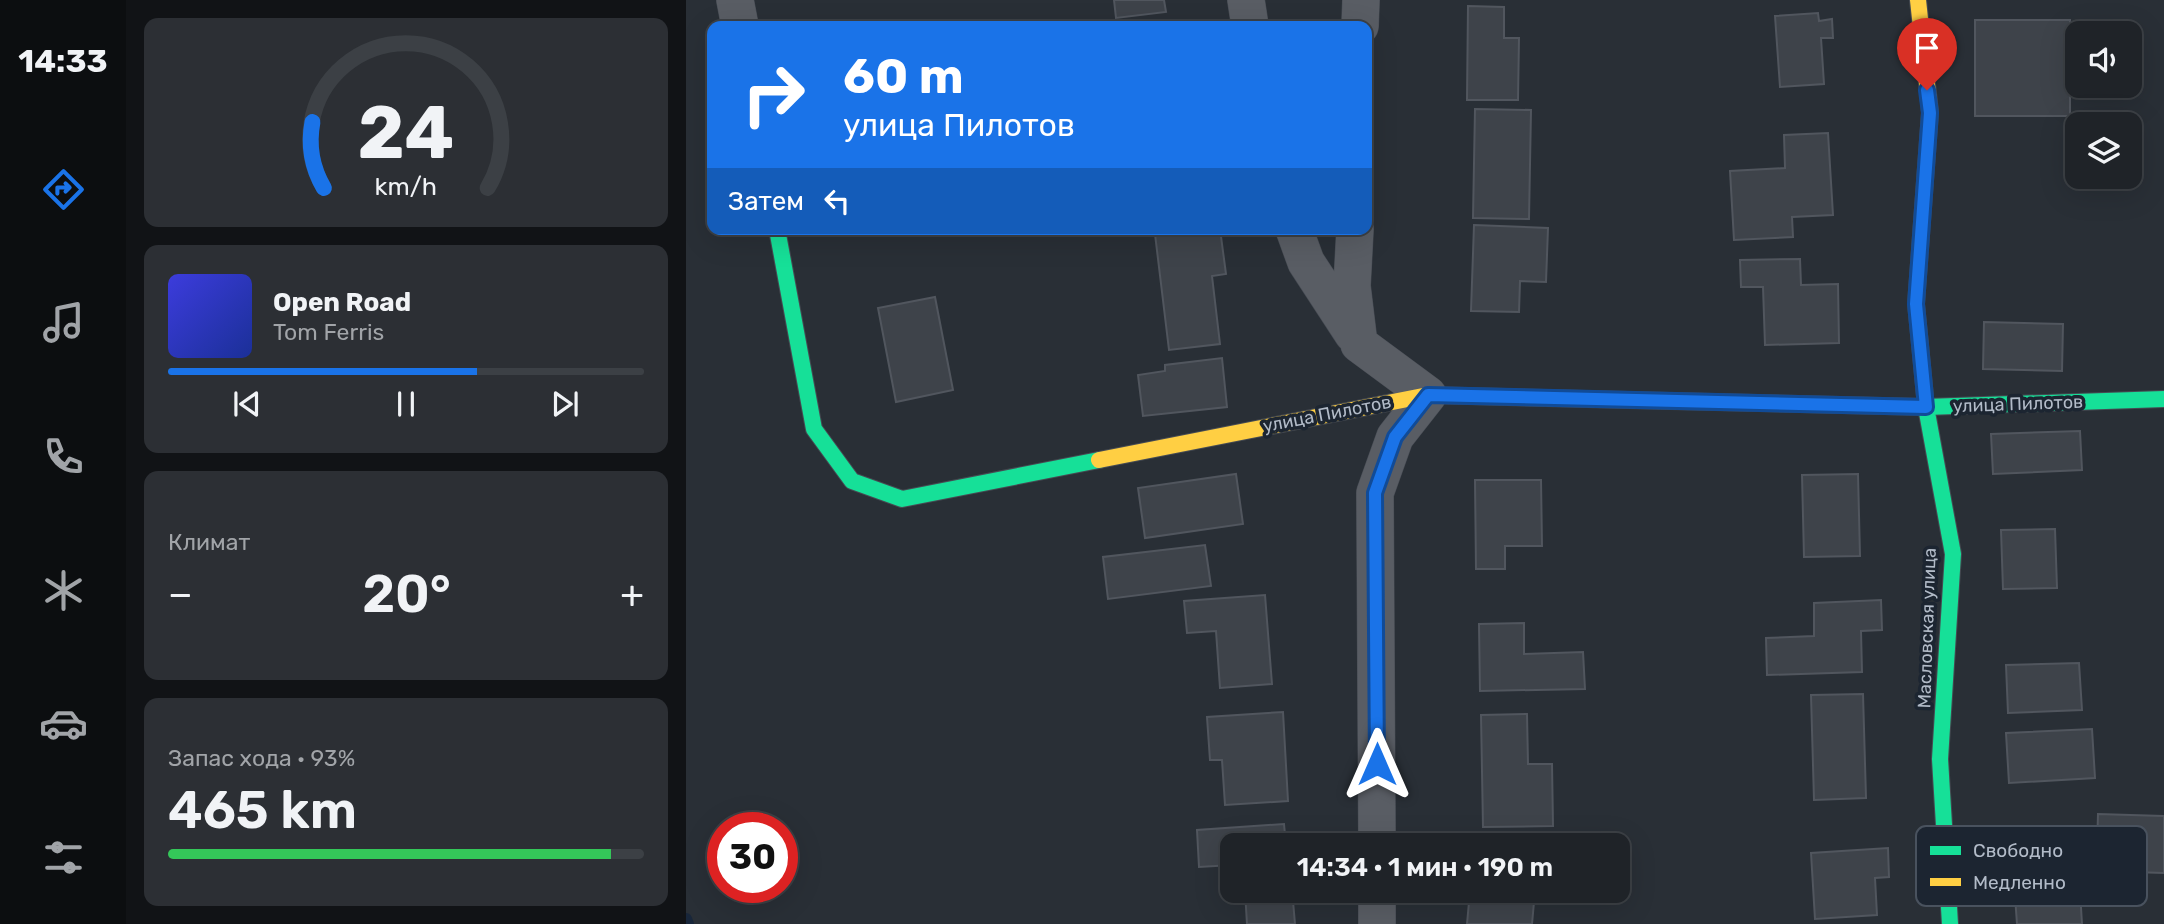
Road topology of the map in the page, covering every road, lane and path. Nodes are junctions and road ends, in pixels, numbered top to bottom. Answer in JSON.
{"nodes":[{"id":1,"x":735,"y":0,"type":"edge"},
{"id":2,"x":1245,"y":0,"type":"edge"},
{"id":3,"x":1361,"y":0,"type":"edge"},
{"id":4,"x":1918,"y":0,"type":"edge"},
{"id":5,"x":739,"y":21,"type":"edge"},
{"id":6,"x":1249,"y":21,"type":"edge"},
{"id":7,"x":1360,"y":21,"type":"edge"},
{"id":8,"x":778,"y":235,"type":"edge"},
{"id":9,"x":1296,"y":235,"type":"edge"},
{"id":10,"x":1354,"y":235,"type":"edge"},
{"id":11,"x":1359,"y":344,"type":"junction"},
{"id":12,"x":1428,"y":395,"type":"junction"},
{"id":13,"x":2164,"y":400,"type":"edge"},
{"id":14,"x":1926,"y":407,"type":"junction"},
{"id":15,"x":1944,"y":826,"type":"edge"},
{"id":16,"x":1377,"y":833,"type":"edge"},
{"id":17,"x":1377,"y":903,"type":"edge"},
{"id":18,"x":1949,"y":906,"type":"edge"},
{"id":19,"x":1377,"y":924,"type":"edge"},
{"id":20,"x":1950,"y":924,"type":"edge"}],
"edges":[{"from":1,"to":5,"type":"street"},
{"from":2,"to":6,"type":"street"},
{"from":3,"to":7,"type":"street"},
{"from":4,"to":14,"type":"street","name":"Масловская улица"},
{"from":8,"to":12,"type":"street","name":"улица Пилотов"},
{"from":9,"to":11,"type":"street"},
{"from":10,"to":11,"type":"street"},
{"from":11,"to":12,"type":"street"},
{"from":12,"to":14,"type":"street","name":"улица Пилотов"},
{"from":12,"to":16,"type":"street"},
{"from":13,"to":14,"type":"street","name":"улица Пилотов"},
{"from":14,"to":15,"type":"street","name":"Масловская улица"},
{"from":17,"to":19,"type":"street"},
{"from":18,"to":20,"type":"street","name":"Масловская улица"}]}
